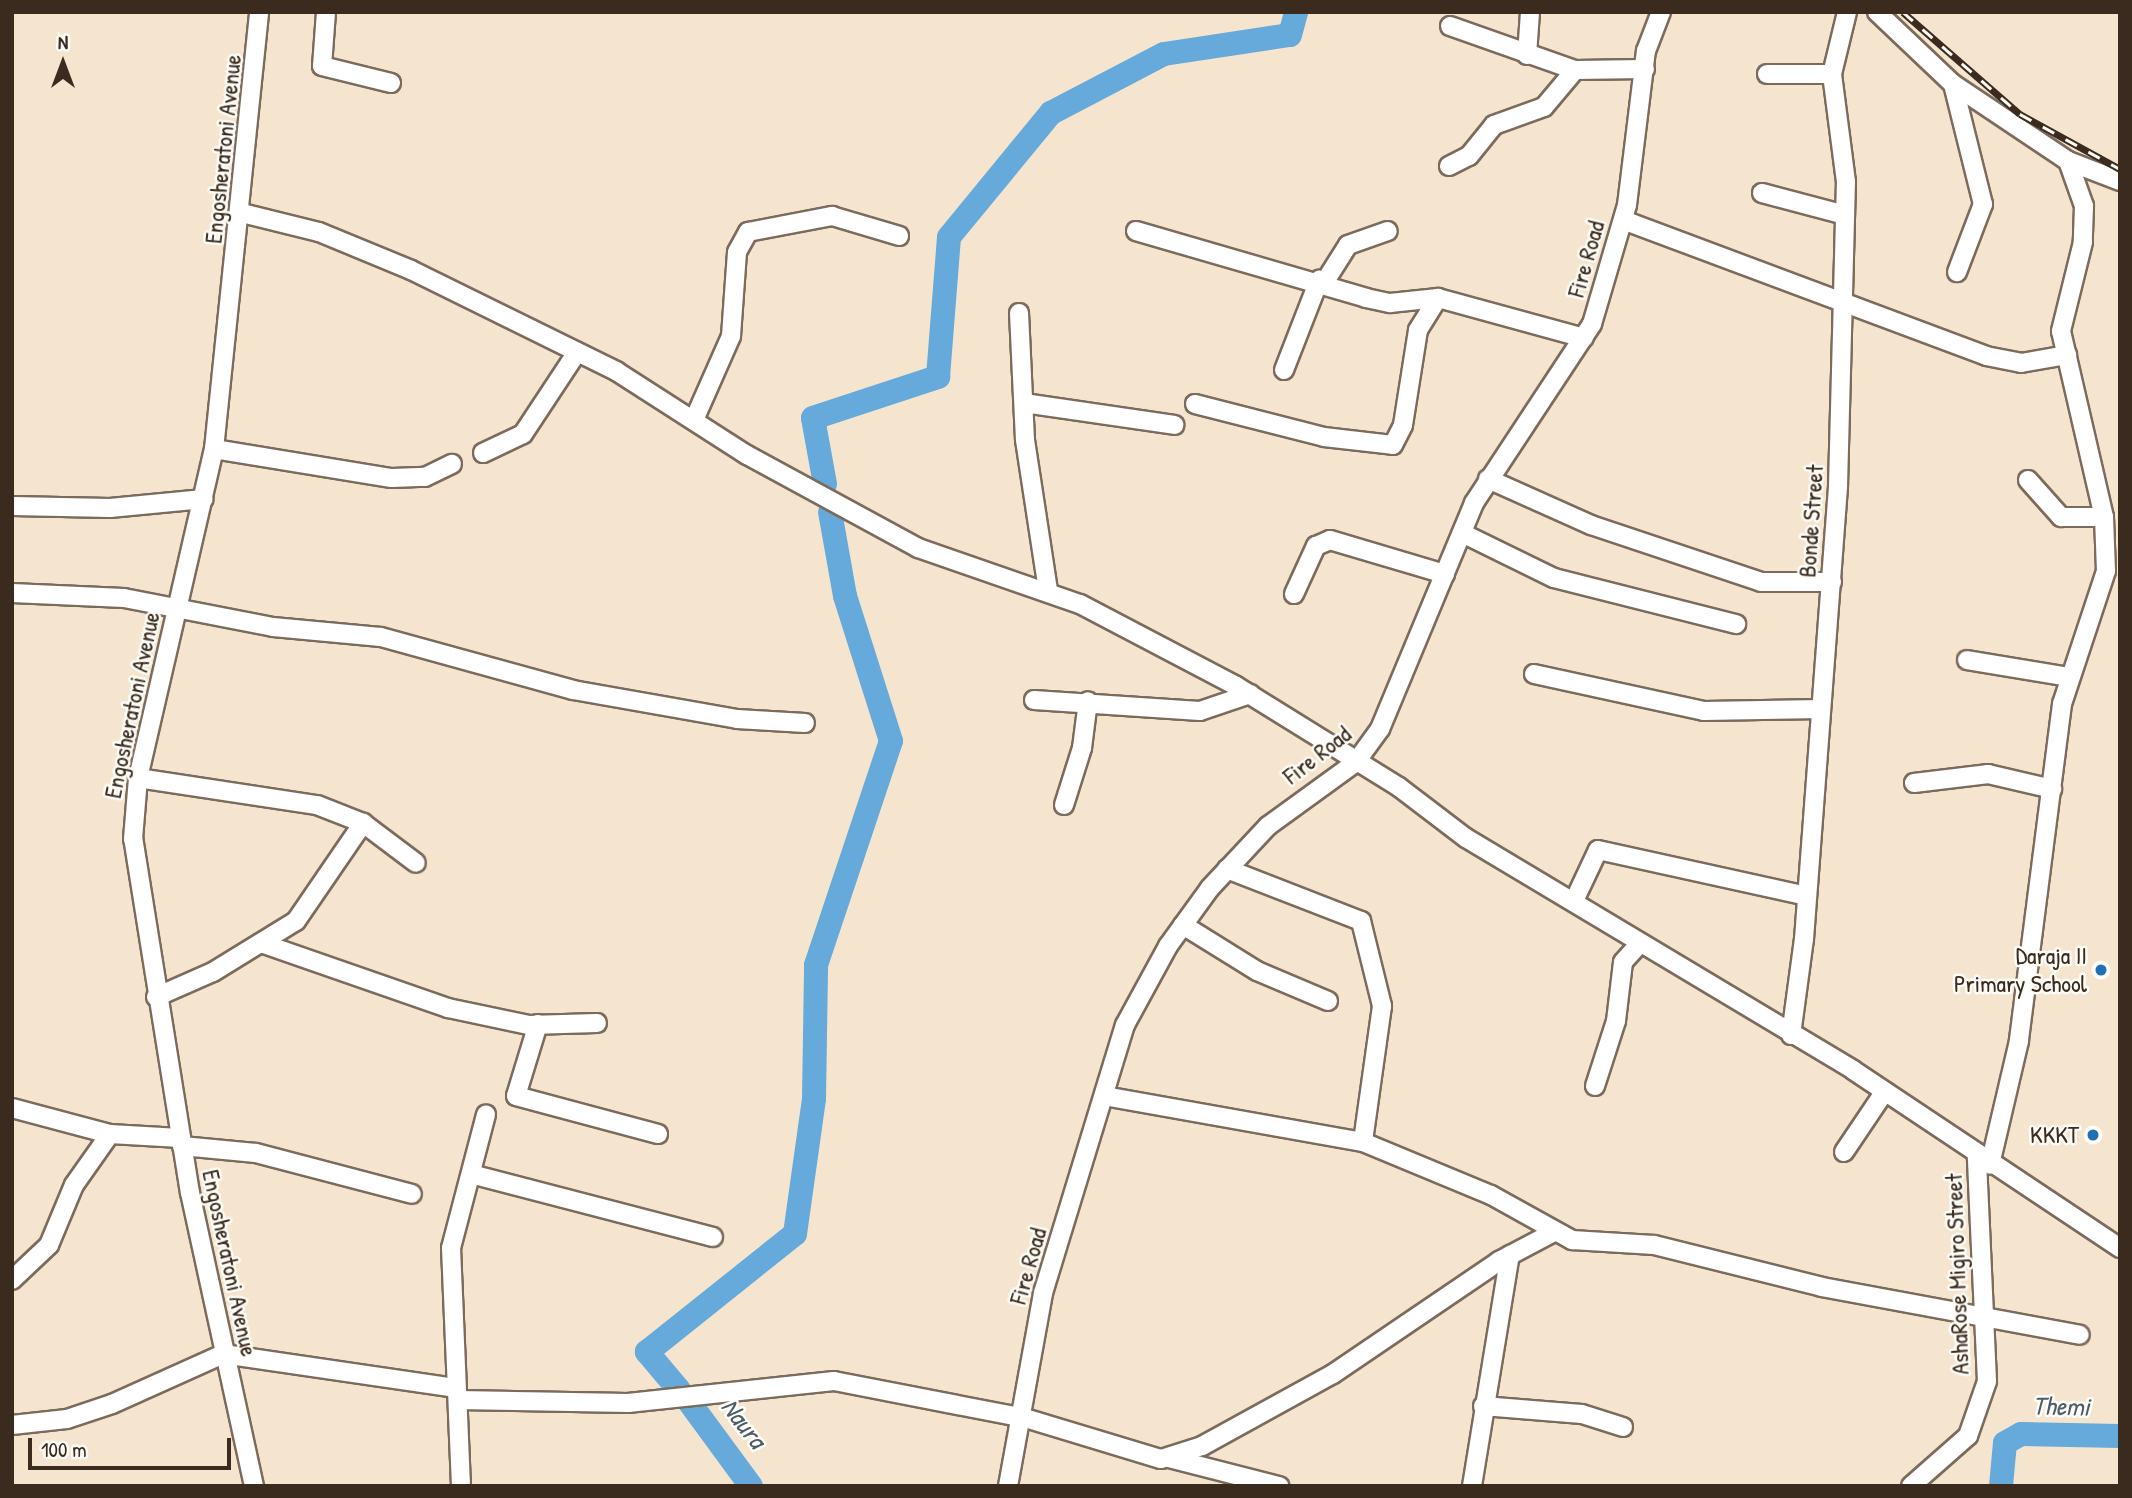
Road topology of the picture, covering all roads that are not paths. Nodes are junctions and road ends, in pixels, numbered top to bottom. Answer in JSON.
{"nodes":[{"id":1,"x":259,"y":12,"type":"edge"},
{"id":2,"x":326,"y":12,"type":"edge"},
{"id":3,"x":1530,"y":12,"type":"edge"},
{"id":4,"x":1661,"y":12,"type":"edge"},
{"id":5,"x":1847,"y":12,"type":"edge"},
{"id":6,"x":1877,"y":12,"type":"edge"},
{"id":7,"x":1450,"y":26,"type":"dead end"},
{"id":8,"x":1527,"y":55,"type":"junction"},
{"id":9,"x":1645,"y":69,"type":"junction"},
{"id":10,"x":1574,"y":70,"type":"junction"},
{"id":11,"x":1767,"y":74,"type":"dead end"},
{"id":12,"x":1832,"y":74,"type":"junction"},
{"id":13,"x":391,"y":83,"type":"dead end"},
{"id":14,"x":1953,"y":84,"type":"junction"},
{"id":15,"x":2068,"y":161,"type":"junction"},
{"id":16,"x":1449,"y":166,"type":"dead end"},
{"id":17,"x":2119,"y":178,"type":"edge"},
{"id":18,"x":1762,"y":193,"type":"dead end"},
{"id":19,"x":242,"y":213,"type":"junction"},
{"id":20,"x":1845,"y":215,"type":"junction"},
{"id":21,"x":1623,"y":220,"type":"junction"},
{"id":22,"x":1136,"y":231,"type":"dead end"},
{"id":23,"x":1388,"y":231,"type":"dead end"},
{"id":24,"x":899,"y":236,"type":"dead end"},
{"id":25,"x":1957,"y":272,"type":"dead end"},
{"id":26,"x":1321,"y":281,"type":"junction"},
{"id":27,"x":1438,"y":298,"type":"junction"},
{"id":28,"x":1844,"y":306,"type":"junction"},
{"id":29,"x":1019,"y":313,"type":"dead end"},
{"id":30,"x":1584,"y":338,"type":"junction"},
{"id":31,"x":577,"y":352,"type":"junction"},
{"id":32,"x":2067,"y":355,"type":"junction"},
{"id":33,"x":1284,"y":370,"type":"dead end"},
{"id":34,"x":1024,"y":403,"type":"junction"},
{"id":35,"x":1195,"y":404,"type":"dead end"},
{"id":36,"x":694,"y":420,"type":"junction"},
{"id":37,"x":1174,"y":425,"type":"dead end"},
{"id":38,"x":214,"y":449,"type":"junction"},
{"id":39,"x":483,"y":453,"type":"dead end"},
{"id":40,"x":452,"y":464,"type":"dead end"},
{"id":41,"x":1488,"y":479,"type":"junction"},
{"id":42,"x":2028,"y":480,"type":"dead end"},
{"id":43,"x":204,"y":499,"type":"junction"},
{"id":44,"x":12,"y":506,"type":"edge"},
{"id":45,"x":2104,"y":517,"type":"junction"},
{"id":46,"x":1462,"y":533,"type":"junction"},
{"id":47,"x":1445,"y":574,"type":"junction"},
{"id":48,"x":1832,"y":583,"type":"junction"},
{"id":49,"x":1048,"y":591,"type":"junction"},
{"id":50,"x":12,"y":593,"type":"edge"},
{"id":51,"x":1294,"y":594,"type":"dead end"},
{"id":52,"x":179,"y":606,"type":"junction"},
{"id":53,"x":1736,"y":624,"type":"dead end"},
{"id":54,"x":1967,"y":660,"type":"dead end"},
{"id":55,"x":1534,"y":674,"type":"dead end"},
{"id":56,"x":2068,"y":677,"type":"junction"},
{"id":57,"x":1251,"y":694,"type":"junction"},
{"id":58,"x":1034,"y":700,"type":"dead end"},
{"id":59,"x":1088,"y":701,"type":"junction"},
{"id":60,"x":1821,"y":709,"type":"junction"},
{"id":61,"x":805,"y":723,"type":"dead end"},
{"id":62,"x":1356,"y":762,"type":"junction"},
{"id":63,"x":138,"y":778,"type":"junction"},
{"id":64,"x":1914,"y":783,"type":"dead end"},
{"id":65,"x":2052,"y":789,"type":"junction"},
{"id":66,"x":1064,"y":805,"type":"dead end"},
{"id":67,"x":363,"y":824,"type":"junction"},
{"id":68,"x":415,"y":863,"type":"dead end"},
{"id":69,"x":1227,"y":869,"type":"junction"},
{"id":70,"x":1807,"y":896,"type":"junction"},
{"id":71,"x":1574,"y":901,"type":"junction"},
{"id":72,"x":1183,"y":925,"type":"junction"},
{"id":73,"x":261,"y":943,"type":"junction"},
{"id":74,"x":1639,"y":944,"type":"junction"},
{"id":75,"x":156,"y":997,"type":"junction"},
{"id":76,"x":1328,"y":1001,"type":"dead end"},
{"id":77,"x":597,"y":1023,"type":"dead end"},
{"id":78,"x":538,"y":1024,"type":"junction"},
{"id":79,"x":1791,"y":1035,"type":"junction"},
{"id":80,"x":1595,"y":1086,"type":"dead end"},
{"id":81,"x":1885,"y":1091,"type":"junction"},
{"id":82,"x":1104,"y":1096,"type":"junction"},
{"id":83,"x":12,"y":1108,"type":"edge"},
{"id":84,"x":486,"y":1115,"type":"dead end"},
{"id":85,"x":110,"y":1134,"type":"junction"},
{"id":86,"x":658,"y":1134,"type":"dead end"},
{"id":87,"x":181,"y":1142,"type":"junction"},
{"id":88,"x":1363,"y":1142,"type":"junction"},
{"id":89,"x":1844,"y":1152,"type":"dead end"},
{"id":90,"x":1983,"y":1161,"type":"junction"},
{"id":91,"x":471,"y":1174,"type":"junction"},
{"id":92,"x":412,"y":1194,"type":"dead end"},
{"id":93,"x":1553,"y":1232,"type":"junction"},
{"id":94,"x":713,"y":1237,"type":"dead end"},
{"id":95,"x":2120,"y":1248,"type":"edge"},
{"id":96,"x":1510,"y":1255,"type":"junction"},
{"id":97,"x":12,"y":1280,"type":"edge"},
{"id":98,"x":1985,"y":1313,"type":"junction"},
{"id":99,"x":2080,"y":1335,"type":"dead end"},
{"id":100,"x":223,"y":1354,"type":"junction"},
{"id":101,"x":458,"y":1394,"type":"junction"},
{"id":102,"x":1483,"y":1406,"type":"junction"},
{"id":103,"x":1025,"y":1418,"type":"junction"},
{"id":104,"x":12,"y":1424,"type":"edge"},
{"id":105,"x":1623,"y":1427,"type":"dead end"},
{"id":106,"x":1169,"y":1458,"type":"junction"},
{"id":107,"x":254,"y":1486,"type":"edge"},
{"id":108,"x":461,"y":1486,"type":"edge"},
{"id":109,"x":1008,"y":1486,"type":"edge"},
{"id":110,"x":1279,"y":1486,"type":"edge"},
{"id":111,"x":1472,"y":1486,"type":"edge"},
{"id":112,"x":1911,"y":1486,"type":"edge"}],
"edges":[{"from":1,"to":19,"type":"street","name":"Engosheratoni Avenue"},
{"from":2,"to":13,"type":"street"},
{"from":3,"to":8,"type":"street"},
{"from":4,"to":9,"type":"street","name":"Fire Road"},
{"from":5,"to":12,"type":"street","name":"Bonde Street"},
{"from":6,"to":14,"type":"street"},
{"from":7,"to":8,"type":"street"},
{"from":8,"to":10,"type":"street"},
{"from":9,"to":10,"type":"street"},
{"from":9,"to":21,"type":"street","name":"Fire Road"},
{"from":10,"to":16,"type":"street"},
{"from":11,"to":12,"type":"street"},
{"from":12,"to":20,"type":"street","name":"Bonde Street"},
{"from":14,"to":15,"type":"street"},
{"from":14,"to":25,"type":"street"},
{"from":15,"to":17,"type":"street"},
{"from":15,"to":32,"type":"street","name":"AshaRose Migiro Street"},
{"from":18,"to":20,"type":"street"},
{"from":19,"to":31,"type":"street"},
{"from":19,"to":38,"type":"street","name":"Engosheratoni Avenue"},
{"from":20,"to":28,"type":"street","name":"Bonde Street"},
{"from":21,"to":28,"type":"street"},
{"from":21,"to":30,"type":"street","name":"Fire Road"},
{"from":22,"to":26,"type":"street"},
{"from":23,"to":26,"type":"street"},
{"from":24,"to":36,"type":"street"},
{"from":26,"to":27,"type":"street"},
{"from":26,"to":33,"type":"street"},
{"from":27,"to":30,"type":"street"},
{"from":27,"to":35,"type":"street"},
{"from":28,"to":32,"type":"street"},
{"from":28,"to":48,"type":"street","name":"Bonde Street"},
{"from":29,"to":34,"type":"street"},
{"from":30,"to":41,"type":"street","name":"Fire Road"},
{"from":31,"to":36,"type":"street"},
{"from":31,"to":39,"type":"street"},
{"from":32,"to":45,"type":"street","name":"AshaRose Migiro Street"},
{"from":34,"to":37,"type":"street"},
{"from":34,"to":49,"type":"street"},
{"from":36,"to":49,"type":"street"},
{"from":38,"to":40,"type":"street"},
{"from":38,"to":43,"type":"street","name":"Engosheratoni Avenue"},
{"from":41,"to":46,"type":"street","name":"Fire Road"},
{"from":41,"to":48,"type":"street"},
{"from":42,"to":45,"type":"street"},
{"from":43,"to":44,"type":"street"},
{"from":43,"to":52,"type":"street","name":"Engosheratoni Avenue"},
{"from":45,"to":56,"type":"street","name":"AshaRose Migiro Street"},
{"from":46,"to":47,"type":"street","name":"Fire Road"},
{"from":46,"to":53,"type":"street"},
{"from":47,"to":51,"type":"street"},
{"from":47,"to":62,"type":"street","name":"Fire Road"},
{"from":48,"to":60,"type":"street","name":"Bonde Street"},
{"from":49,"to":57,"type":"street"},
{"from":50,"to":52,"type":"street"},
{"from":52,"to":61,"type":"street"},
{"from":52,"to":63,"type":"street","name":"Engosheratoni Avenue"},
{"from":54,"to":56,"type":"street"},
{"from":55,"to":60,"type":"street"},
{"from":56,"to":65,"type":"street","name":"AshaRose Migiro Street"},
{"from":57,"to":59,"type":"street"},
{"from":57,"to":62,"type":"street"},
{"from":58,"to":59,"type":"street"},
{"from":59,"to":66,"type":"street"},
{"from":60,"to":70,"type":"street","name":"Bonde Street"},
{"from":62,"to":69,"type":"street","name":"Fire Road"},
{"from":62,"to":71,"type":"street"},
{"from":63,"to":67,"type":"street"},
{"from":63,"to":75,"type":"street","name":"Engosheratoni Avenue"},
{"from":64,"to":65,"type":"street"},
{"from":65,"to":90,"type":"street","name":"AshaRose Migiro Street"},
{"from":67,"to":68,"type":"street"},
{"from":67,"to":73,"type":"street"},
{"from":69,"to":72,"type":"street","name":"Fire Road"},
{"from":69,"to":88,"type":"street"},
{"from":70,"to":71,"type":"street"},
{"from":70,"to":79,"type":"street","name":"Bonde Street"},
{"from":71,"to":74,"type":"street"},
{"from":72,"to":76,"type":"street"},
{"from":72,"to":82,"type":"street","name":"Fire Road"},
{"from":73,"to":75,"type":"street"},
{"from":73,"to":78,"type":"street"},
{"from":74,"to":79,"type":"street"},
{"from":74,"to":80,"type":"street"},
{"from":75,"to":87,"type":"street","name":"Engosheratoni Avenue"},
{"from":77,"to":78,"type":"street"},
{"from":78,"to":86,"type":"street"},
{"from":79,"to":81,"type":"street"},
{"from":81,"to":89,"type":"street"},
{"from":81,"to":90,"type":"street"},
{"from":82,"to":88,"type":"street"},
{"from":82,"to":103,"type":"street","name":"Fire Road"},
{"from":83,"to":85,"type":"street"},
{"from":84,"to":91,"type":"street"},
{"from":85,"to":87,"type":"street"},
{"from":85,"to":97,"type":"street"},
{"from":87,"to":92,"type":"street"},
{"from":87,"to":100,"type":"street","name":"Engosheratoni Avenue"},
{"from":88,"to":93,"type":"street"},
{"from":90,"to":95,"type":"street"},
{"from":90,"to":98,"type":"street","name":"AshaRose Migiro Street"},
{"from":91,"to":94,"type":"street"},
{"from":91,"to":101,"type":"street"},
{"from":93,"to":96,"type":"street"},
{"from":93,"to":98,"type":"street"},
{"from":96,"to":102,"type":"street"},
{"from":96,"to":106,"type":"street"},
{"from":98,"to":99,"type":"street"},
{"from":98,"to":112,"type":"street","name":"AshaRose Migiro Street"},
{"from":100,"to":101,"type":"street"},
{"from":100,"to":104,"type":"street"},
{"from":100,"to":107,"type":"street","name":"Engosheratoni Avenue"},
{"from":101,"to":103,"type":"street"},
{"from":101,"to":108,"type":"street"},
{"from":102,"to":105,"type":"street"},
{"from":102,"to":111,"type":"street"},
{"from":103,"to":106,"type":"street"},
{"from":103,"to":109,"type":"street","name":"Fire Road"},
{"from":106,"to":110,"type":"street"}]}
